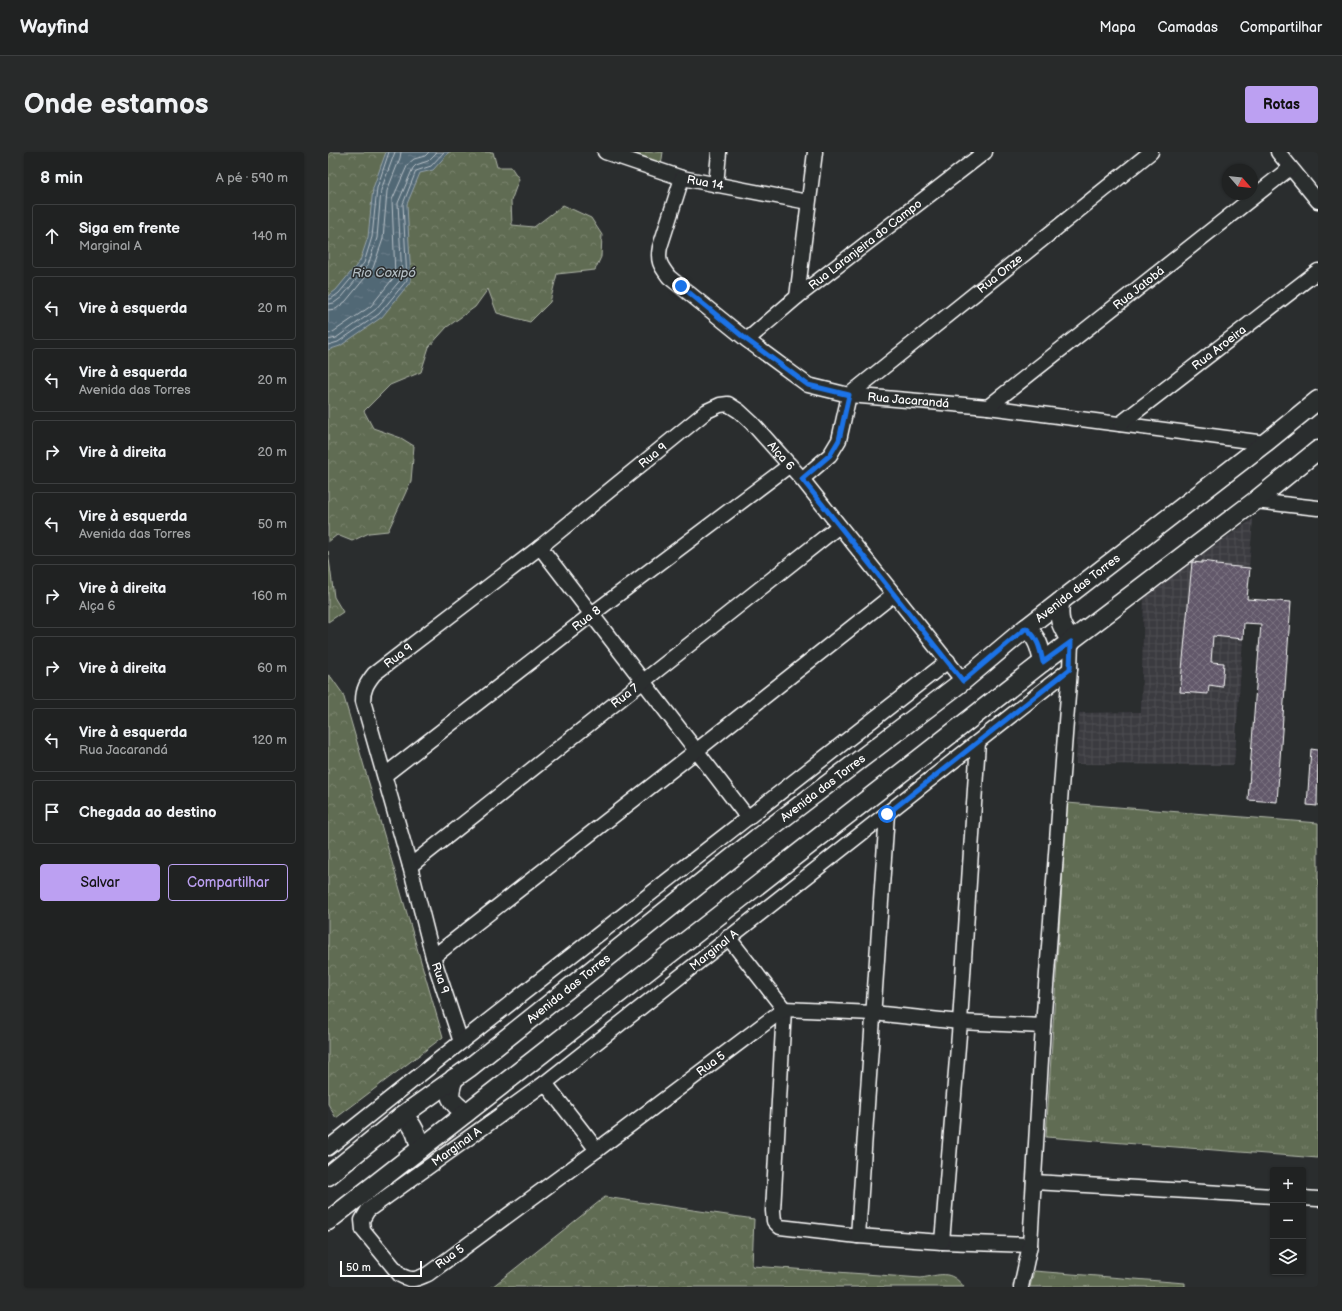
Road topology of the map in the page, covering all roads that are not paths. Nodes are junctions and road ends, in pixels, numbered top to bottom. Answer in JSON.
{"nodes":[{"id":1,"x":605,"y":152,"type":"edge"},
{"id":2,"x":719,"y":152,"type":"edge"},
{"id":3,"x":985,"y":152,"type":"edge"},
{"id":4,"x":1151,"y":152,"type":"edge"},
{"id":5,"x":1278,"y":152,"type":"edge"},
{"id":6,"x":817,"y":153,"type":"edge"},
{"id":7,"x":1290,"y":168,"type":"junction"},
{"id":8,"x":682,"y":178,"type":"junction"},
{"id":9,"x":716,"y":185,"type":"junction"},
{"id":10,"x":1318,"y":201,"type":"edge"},
{"id":11,"x":808,"y":202,"type":"junction"},
{"id":12,"x":1318,"y":271,"type":"edge"},
{"id":13,"x":797,"y":298,"type":"junction"},
{"id":14,"x":747,"y":340,"type":"junction"},
{"id":15,"x":849,"y":395,"type":"junction"},
{"id":16,"x":1318,"y":400,"type":"edge"},
{"id":17,"x":728,"y":404,"type":"joint"},
{"id":18,"x":988,"y":407,"type":"junction"},
{"id":19,"x":1120,"y":424,"type":"junction"},
{"id":20,"x":1265,"y":443,"type":"junction"},
{"id":21,"x":1318,"y":450,"type":"edge"},
{"id":22,"x":790,"y":465,"type":"junction"},
{"id":23,"x":802,"y":479,"type":"junction"},
{"id":24,"x":1255,"y":501,"type":"junction"},
{"id":25,"x":1318,"y":508,"type":"edge"},
{"id":26,"x":839,"y":526,"type":"junction"},
{"id":27,"x":540,"y":547,"type":"junction"},
{"id":28,"x":894,"y":594,"type":"junction"},
{"id":29,"x":1060,"y":602,"type":"junction"},
{"id":30,"x":592,"y":614,"type":"junction"},
{"id":31,"x":1026,"y":628,"type":"junction"},
{"id":32,"x":1071,"y":642,"type":"junction"},
{"id":33,"x":948,"y":661,"type":"junction"},
{"id":34,"x":1043,"y":662,"type":"junction"},
{"id":35,"x":1070,"y":669,"type":"junction"},
{"id":36,"x":643,"y":681,"type":"junction"},
{"id":37,"x":963,"y":681,"type":"junction"},
{"id":38,"x":978,"y":742,"type":"junction"},
{"id":39,"x":696,"y":750,"type":"junction"},
{"id":40,"x":385,"y":776,"type":"junction"},
{"id":41,"x":887,"y":814,"type":"junction"},
{"id":42,"x":748,"y":818,"type":"junction"},
{"id":43,"x":410,"y":866,"type":"junction"},
{"id":44,"x":728,"y":937,"type":"junction"},
{"id":45,"x":433,"y":957,"type":"junction"},
{"id":46,"x":784,"y":1009,"type":"junction"},
{"id":47,"x":873,"y":1013,"type":"junction"},
{"id":48,"x":960,"y":1022,"type":"junction"},
{"id":49,"x":1043,"y":1026,"type":"junction"},
{"id":50,"x":461,"y":1042,"type":"junction"},
{"id":51,"x":454,"y":1078,"type":"junction"},
{"id":52,"x":545,"y":1082,"type":"junction"},
{"id":53,"x":466,"y":1113,"type":"junction"},
{"id":54,"x":403,"y":1115,"type":"junction"},
{"id":55,"x":328,"y":1148,"type":"edge"},
{"id":56,"x":420,"y":1149,"type":"junction"},
{"id":57,"x":597,"y":1150,"type":"junction"},
{"id":58,"x":328,"y":1176,"type":"edge"},
{"id":59,"x":1034,"y":1182,"type":"junction"},
{"id":60,"x":1270,"y":1196,"type":"edge"},
{"id":61,"x":1306,"y":1198,"type":"edge"},
{"id":62,"x":1318,"y":1199,"type":"edge"},
{"id":63,"x":328,"y":1221,"type":"edge"},
{"id":64,"x":858,"y":1236,"type":"junction"},
{"id":65,"x":942,"y":1242,"type":"junction"},
{"id":66,"x":1030,"y":1245,"type":"junction"},
{"id":67,"x":428,"y":1274,"type":"joint"},
{"id":68,"x":1021,"y":1287,"type":"edge"}],
"edges":[{"from":1,"to":8,"type":"street","name":"Rua 14"},
{"from":2,"to":9,"type":"street"},
{"from":3,"to":13,"type":"street","name":"Rua Laranjeira do Campo"},
{"from":4,"to":15,"type":"street","name":"Rua Onze"},
{"from":5,"to":7,"type":"street"},
{"from":6,"to":11,"type":"street"},
{"from":7,"to":10,"type":"street"},
{"from":7,"to":18,"type":"street","name":"Rua Jatobá"},
{"from":8,"to":9,"type":"street","name":"Rua 14"},
{"from":8,"to":14,"type":"street","name":"Rua Jacarandá"},
{"from":9,"to":11,"type":"street","name":"Rua 14"},
{"from":11,"to":13,"type":"street"},
{"from":12,"to":19,"type":"street","name":"Rua Aroeira"},
{"from":13,"to":14,"type":"street","name":"Rua Laranjeira do Campo"},
{"from":14,"to":15,"type":"street","name":"Rua Jacarandá"},
{"from":15,"to":18,"type":"street","name":"Rua Jacarandá"},
{"from":15,"to":23,"type":"street"},
{"from":16,"to":20,"type":"main road","name":"Avenida das Torres"},
{"from":17,"to":22,"type":"street","name":"Alça 6"},
{"from":17,"to":27,"type":"street","name":"Rua 9"},
{"from":18,"to":19,"type":"street","name":"Rua Jacarandá"},
{"from":19,"to":20,"type":"street","name":"Rua Jacarandá"},
{"from":20,"to":29,"type":"main road","name":"Avenida das Torres"},
{"from":21,"to":24,"type":"main road"},
{"from":22,"to":23,"type":"street","name":"Alça 6"},
{"from":22,"to":30,"type":"street","name":"Rua 8"},
{"from":23,"to":26,"type":"street","name":"Alça 6"},
{"from":24,"to":25,"type":"street"},
{"from":24,"to":32,"type":"main road"},
{"from":26,"to":28,"type":"street","name":"Alça 6"},
{"from":26,"to":36,"type":"street","name":"Rua 7"},
{"from":27,"to":30,"type":"street"},
{"from":27,"to":40,"type":"street","name":"Rua 9"},
{"from":28,"to":33,"type":"street","name":"Alça 6"},
{"from":28,"to":39,"type":"street"},
{"from":29,"to":31,"type":"main road","name":"Avenida das Torres"},
{"from":29,"to":32,"type":"main road"},
{"from":30,"to":36,"type":"street"},
{"from":30,"to":40,"type":"street","name":"Rua 8"},
{"from":31,"to":34,"type":"main road"},
{"from":31,"to":37,"type":"main road","name":"Avenida das Torres"},
{"from":32,"to":34,"type":"main road"},
{"from":32,"to":35,"type":"street"},
{"from":33,"to":37,"type":"street","name":"Alça 6"},
{"from":33,"to":42,"type":"street"},
{"from":34,"to":53,"type":"main road"},
{"from":35,"to":38,"type":"street","name":"Marginal A"},
{"from":35,"to":49,"type":"street"},
{"from":36,"to":39,"type":"street"},
{"from":36,"to":43,"type":"street","name":"Rua 7"},
{"from":37,"to":51,"type":"main road","name":"Avenida das Torres"},
{"from":38,"to":41,"type":"street","name":"Marginal A"},
{"from":38,"to":48,"type":"street"},
{"from":39,"to":42,"type":"street"},
{"from":39,"to":45,"type":"street"},
{"from":40,"to":43,"type":"street","name":"Rua 9"},
{"from":41,"to":44,"type":"street","name":"Marginal A"},
{"from":41,"to":47,"type":"street"},
{"from":42,"to":50,"type":"street"},
{"from":43,"to":45,"type":"street","name":"Rua 9"},
{"from":44,"to":46,"type":"street"},
{"from":44,"to":52,"type":"street","name":"Marginal A"},
{"from":45,"to":50,"type":"street","name":"Rua 9"},
{"from":46,"to":47,"type":"street"},
{"from":46,"to":57,"type":"street","name":"Rua 5"},
{"from":46,"to":64,"type":"street"},
{"from":47,"to":48,"type":"street"},
{"from":47,"to":64,"type":"street"},
{"from":48,"to":49,"type":"street"},
{"from":48,"to":65,"type":"street"},
{"from":49,"to":59,"type":"street"},
{"from":50,"to":55,"type":"street"},
{"from":51,"to":53,"type":"main road"},
{"from":51,"to":54,"type":"main road","name":"Avenida das Torres"},
{"from":52,"to":57,"type":"street"},
{"from":52,"to":67,"type":"street","name":"Marginal A"},
{"from":53,"to":56,"type":"main road"},
{"from":54,"to":56,"type":"main road"},
{"from":54,"to":58,"type":"main road","name":"Avenida das Torres"},
{"from":56,"to":63,"type":"main road"},
{"from":57,"to":67,"type":"street","name":"Rua 5"},
{"from":59,"to":60,"type":"street"},
{"from":59,"to":66,"type":"street"},
{"from":61,"to":62,"type":"street"},
{"from":64,"to":65,"type":"street"},
{"from":65,"to":66,"type":"street"},
{"from":66,"to":68,"type":"street"}]}
